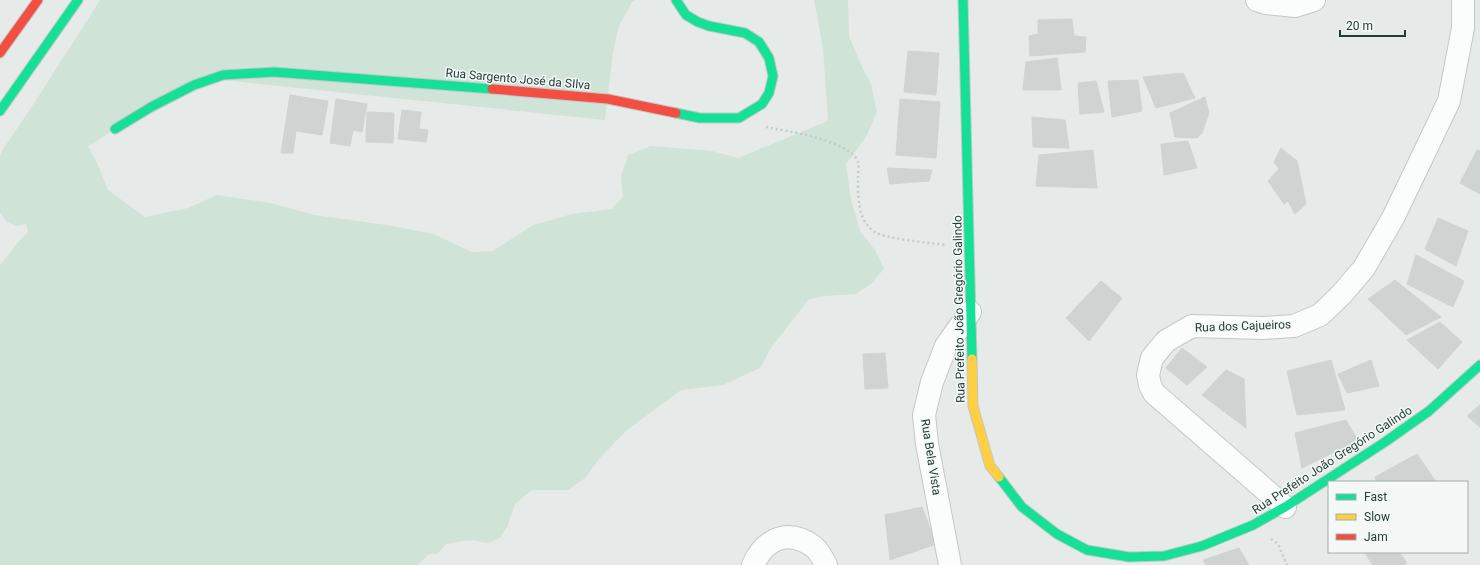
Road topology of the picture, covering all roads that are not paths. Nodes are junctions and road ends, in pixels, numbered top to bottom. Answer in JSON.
{"nodes":[{"id":1,"x":38,"y":0,"type":"edge"},
{"id":2,"x":78,"y":0,"type":"edge"},
{"id":3,"x":676,"y":0,"type":"edge"},
{"id":4,"x":963,"y":0,"type":"edge"},
{"id":5,"x":1257,"y":0,"type":"edge"},
{"id":6,"x":1314,"y":0,"type":"edge"},
{"id":7,"x":1463,"y":0,"type":"edge"},
{"id":8,"x":0,"y":53,"type":"edge"},
{"id":9,"x":0,"y":111,"type":"edge"},
{"id":10,"x":115,"y":129,"type":"dead end"},
{"id":11,"x":970,"y":312,"type":"junction"},
{"id":12,"x":1480,"y":366,"type":"edge"},
{"id":13,"x":1285,"y":507,"type":"junction"},
{"id":14,"x":753,"y":565,"type":"edge"},
{"id":15,"x":826,"y":565,"type":"edge"},
{"id":16,"x":950,"y":565,"type":"edge"}],
"edges":[{"from":1,"to":8,"type":"main road"},
{"from":2,"to":9,"type":"main road"},
{"from":3,"to":10,"type":"main road","name":"Rua Sargento José da SIlva"},
{"from":4,"to":11,"type":"main road","name":"Rua Prefeito João Gregório Galindo"},
{"from":5,"to":6,"type":"street"},
{"from":7,"to":13,"type":"street","name":"Rua dos Cajueiros"},
{"from":11,"to":13,"type":"main road","name":"Rua Prefeito João Gregório Galindo"},
{"from":11,"to":16,"type":"street","name":"Rua Bela Vista"},
{"from":12,"to":13,"type":"main road","name":"Rua Prefeito João Gregório Galindo"},
{"from":14,"to":15,"type":"street"}]}
